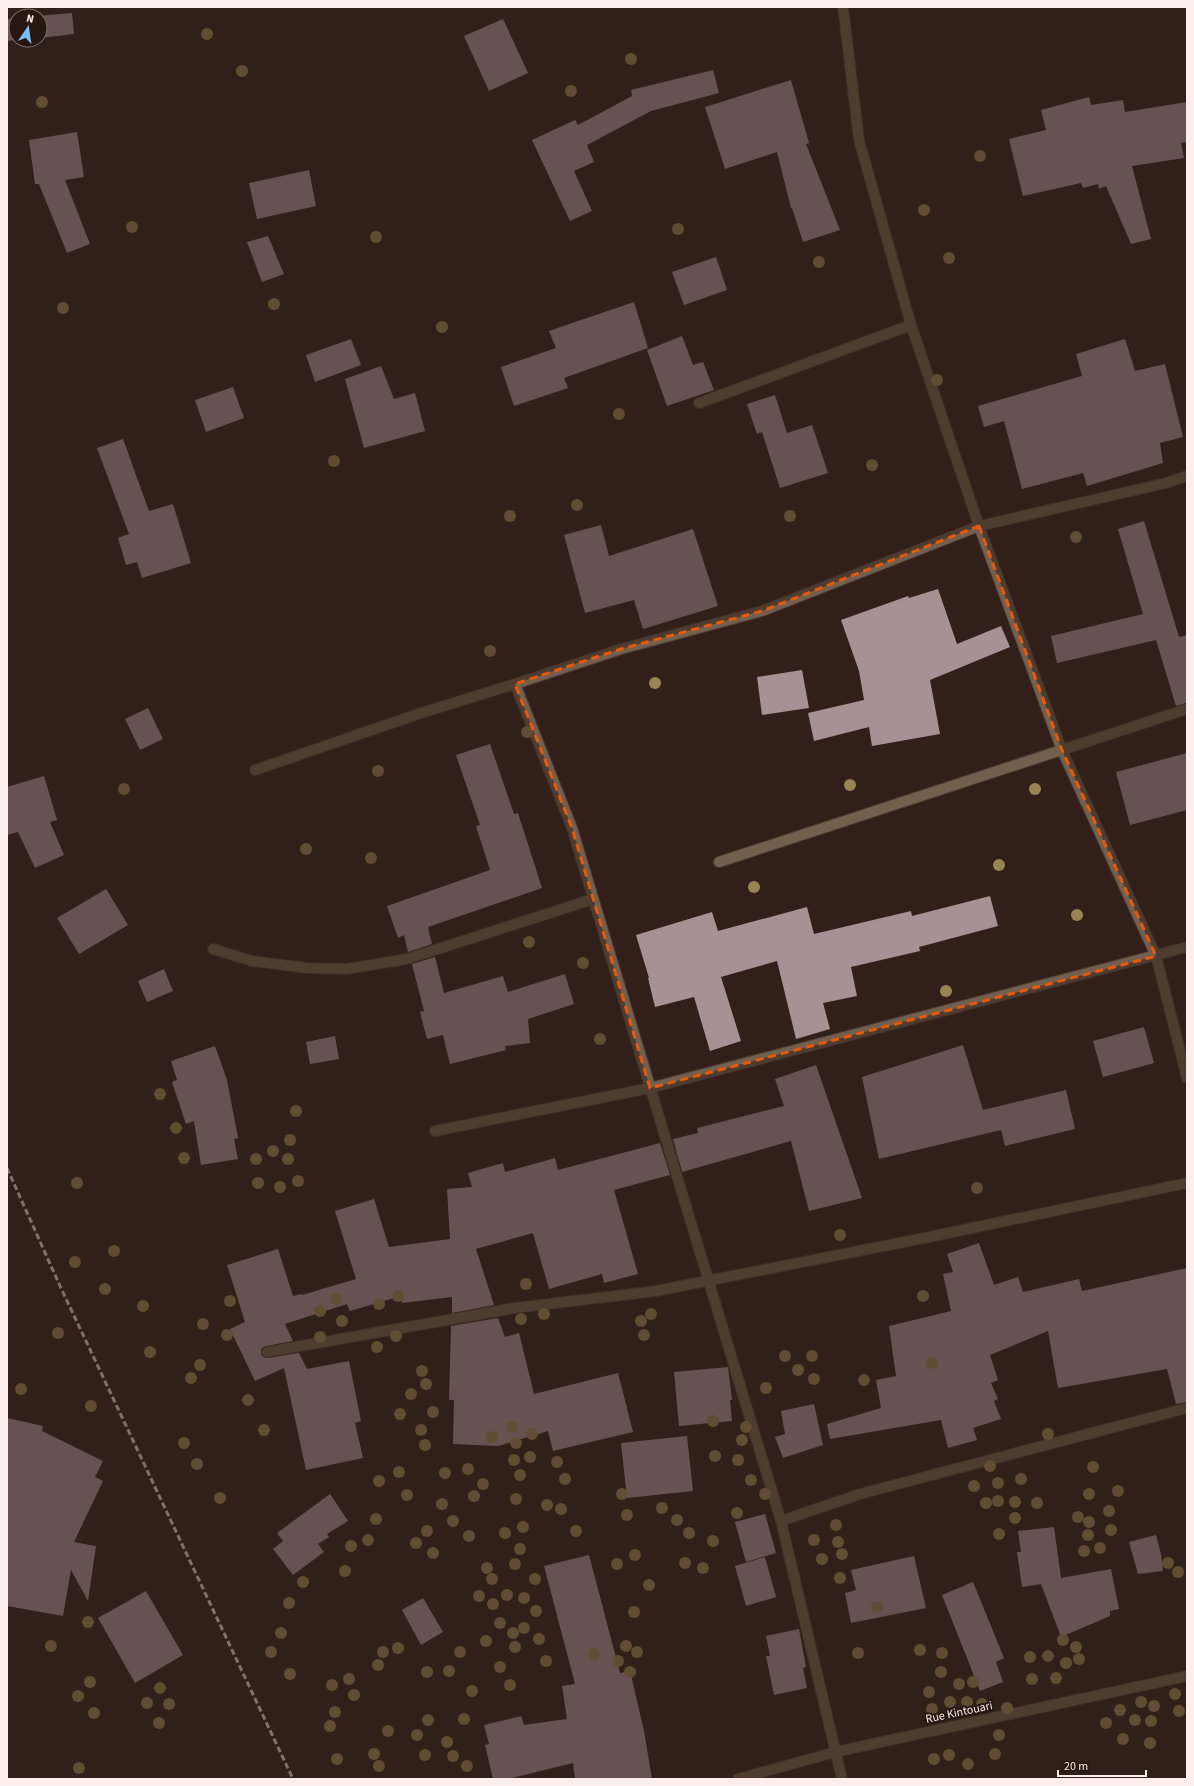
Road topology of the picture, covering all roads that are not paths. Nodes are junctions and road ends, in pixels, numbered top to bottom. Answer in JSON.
{"nodes":[{"id":1,"x":843,"y":7,"type":"edge"},
{"id":2,"x":910,"y":325,"type":"junction"},
{"id":3,"x":699,"y":403,"type":"dead end"},
{"id":4,"x":1187,"y":476,"type":"edge"},
{"id":5,"x":980,"y":526,"type":"junction"},
{"id":6,"x":515,"y":684,"type":"junction"},
{"id":7,"x":1187,"y":709,"type":"edge"},
{"id":8,"x":1062,"y":750,"type":"junction"},
{"id":9,"x":255,"y":770,"type":"dead end"},
{"id":10,"x":718,"y":862,"type":"dead end"},
{"id":11,"x":593,"y":899,"type":"junction"},
{"id":12,"x":1187,"y":947,"type":"edge"},
{"id":13,"x":213,"y":949,"type":"dead end"},
{"id":14,"x":1156,"y":956,"type":"junction"},
{"id":15,"x":1187,"y":1078,"type":"edge"},
{"id":16,"x":650,"y":1088,"type":"junction"},
{"id":17,"x":435,"y":1131,"type":"dead end"},
{"id":18,"x":1187,"y":1183,"type":"edge"},
{"id":19,"x":708,"y":1280,"type":"junction"},
{"id":20,"x":267,"y":1352,"type":"dead end"},
{"id":21,"x":1187,"y":1408,"type":"edge"},
{"id":22,"x":781,"y":1521,"type":"junction"},
{"id":23,"x":1187,"y":1676,"type":"edge"},
{"id":24,"x":835,"y":1752,"type":"junction"},
{"id":25,"x":738,"y":1779,"type":"edge"},
{"id":26,"x":842,"y":1779,"type":"edge"}],
"edges":[{"from":1,"to":2,"type":"street"},
{"from":2,"to":3,"type":"street"},
{"from":2,"to":5,"type":"street"},
{"from":4,"to":5,"type":"street"},
{"from":5,"to":6,"type":"street"},
{"from":5,"to":8,"type":"street"},
{"from":6,"to":9,"type":"street"},
{"from":6,"to":11,"type":"street"},
{"from":7,"to":8,"type":"street"},
{"from":8,"to":10,"type":"street"},
{"from":8,"to":14,"type":"street"},
{"from":11,"to":13,"type":"street"},
{"from":11,"to":16,"type":"street"},
{"from":12,"to":14,"type":"street"},
{"from":14,"to":15,"type":"street"},
{"from":14,"to":16,"type":"street"},
{"from":16,"to":17,"type":"street"},
{"from":16,"to":19,"type":"street"},
{"from":18,"to":19,"type":"street"},
{"from":19,"to":20,"type":"street"},
{"from":19,"to":22,"type":"street"},
{"from":21,"to":22,"type":"street"},
{"from":22,"to":24,"type":"street"},
{"from":23,"to":24,"type":"street","name":"Rue Kintouari"},
{"from":24,"to":25,"type":"street","name":"Rue Kintouari"},
{"from":24,"to":26,"type":"street"}]}
